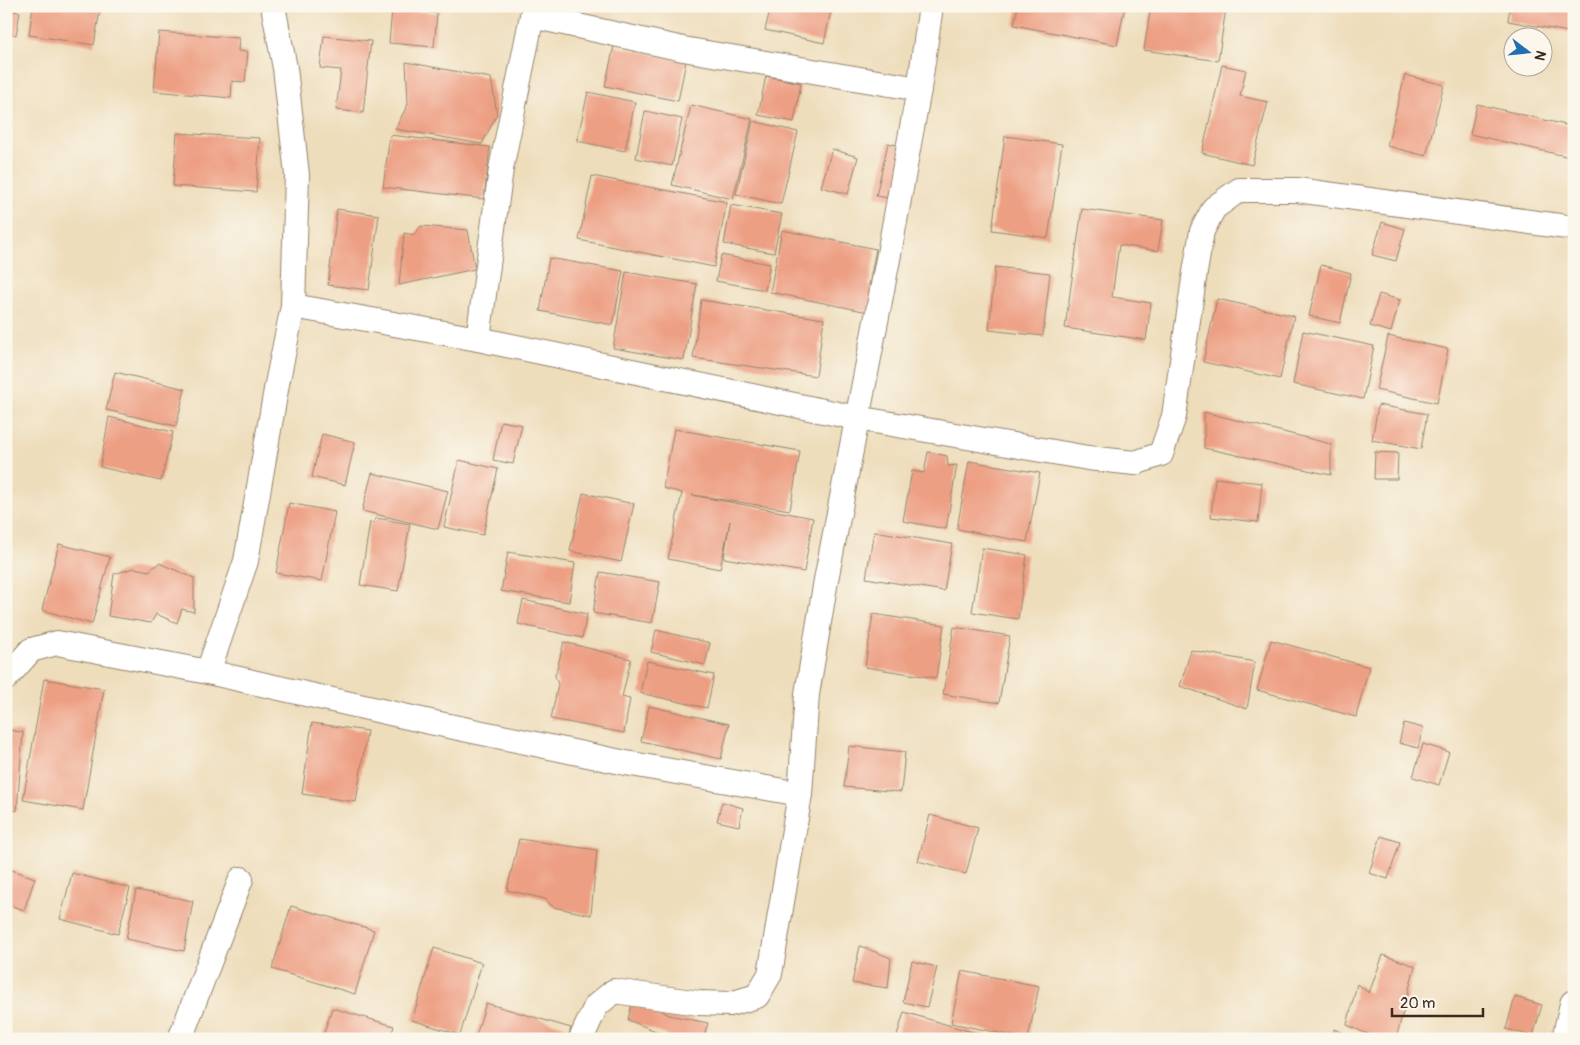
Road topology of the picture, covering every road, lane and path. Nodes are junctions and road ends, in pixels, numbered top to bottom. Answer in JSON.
{"nodes":[{"id":1,"x":273,"y":6,"type":"edge"},
{"id":2,"x":931,"y":6,"type":"edge"},
{"id":3,"x":533,"y":11,"type":"edge"},
{"id":4,"x":919,"y":90,"type":"junction"},
{"id":5,"x":1574,"y":228,"type":"edge"},
{"id":6,"x":293,"y":306,"type":"junction"},
{"id":7,"x":478,"y":338,"type":"junction"},
{"id":8,"x":857,"y":418,"type":"junction"},
{"id":9,"x":208,"y":672,"type":"junction"},
{"id":10,"x":6,"y":678,"type":"edge"},
{"id":11,"x":800,"y":794,"type":"junction"},
{"id":12,"x":241,"y":878,"type":"dead end"},
{"id":13,"x":1574,"y":1004,"type":"edge"},
{"id":14,"x":180,"y":1039,"type":"edge"},
{"id":15,"x":581,"y":1039,"type":"edge"},
{"id":16,"x":1566,"y":1039,"type":"edge"}],
"edges":[{"from":1,"to":6,"type":"street"},
{"from":2,"to":4,"type":"street"},
{"from":3,"to":4,"type":"street"},
{"from":3,"to":7,"type":"street"},
{"from":4,"to":8,"type":"street"},
{"from":5,"to":8,"type":"street"},
{"from":6,"to":7,"type":"street"},
{"from":6,"to":9,"type":"street"},
{"from":7,"to":8,"type":"street"},
{"from":8,"to":11,"type":"street"},
{"from":9,"to":10,"type":"street"},
{"from":9,"to":11,"type":"street"},
{"from":11,"to":15,"type":"street"},
{"from":12,"to":14,"type":"street"},
{"from":13,"to":16,"type":"main road"}]}
